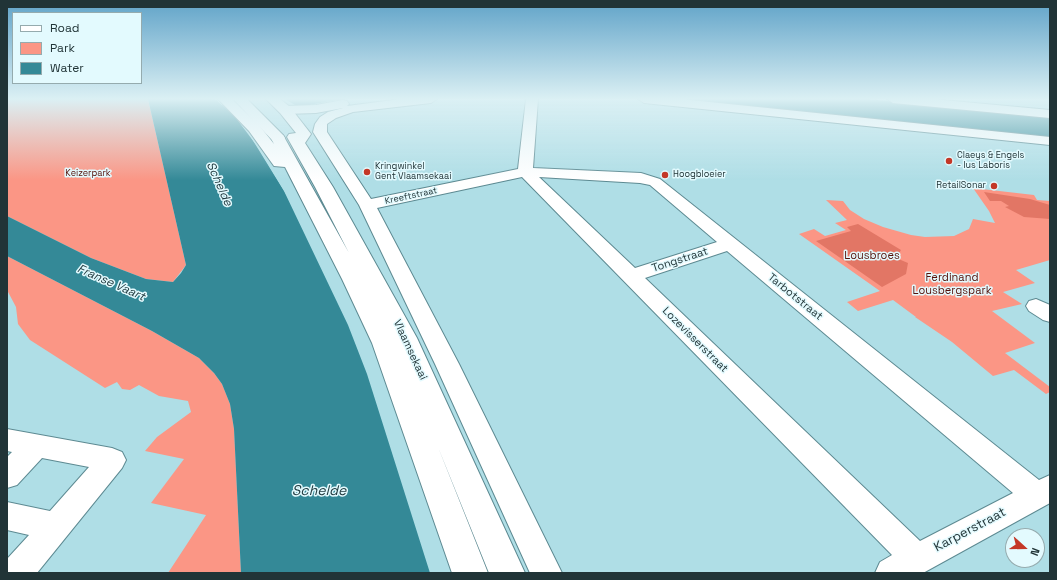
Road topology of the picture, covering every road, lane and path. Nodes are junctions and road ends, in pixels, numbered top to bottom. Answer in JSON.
{"nodes":[{"id":1,"x":252,"y":126,"type":"edge"},
{"id":2,"x":280,"y":126,"type":"edge"},
{"id":3,"x":284,"y":126,"type":"edge"},
{"id":4,"x":291,"y":126,"type":"edge"},
{"id":5,"x":306,"y":126,"type":"edge"},
{"id":6,"x":321,"y":126,"type":"edge"},
{"id":7,"x":529,"y":126,"type":"edge"},
{"id":8,"x":906,"y":126,"type":"edge"},
{"id":9,"x":295,"y":136,"type":"junction"},
{"id":10,"x":1050,"y":141,"type":"edge"},
{"id":11,"x":525,"y":172,"type":"junction"},
{"id":12,"x":300,"y":177,"type":"junction"},
{"id":13,"x":367,"y":205,"type":"junction"},
{"id":14,"x":729,"y":244,"type":"junction"},
{"id":15,"x":630,"y":276,"type":"junction"},
{"id":16,"x":7,"y":440,"type":"edge"},
{"id":17,"x":37,"y":445,"type":"junction"},
{"id":18,"x":7,"y":476,"type":"edge"},
{"id":19,"x":1043,"y":491,"type":"edge"},
{"id":20,"x":7,"y":516,"type":"edge"},
{"id":21,"x":56,"y":526,"type":"junction"},
{"id":22,"x":917,"y":559,"type":"junction"},
{"id":23,"x":16,"y":573,"type":"edge"},
{"id":24,"x":470,"y":573,"type":"edge"},
{"id":25,"x":508,"y":573,"type":"edge"},
{"id":26,"x":546,"y":573,"type":"edge"},
{"id":27,"x":891,"y":573,"type":"edge"}],
"edges":[{"from":1,"to":12,"type":"main road"},
{"from":2,"to":9,"type":"main road"},
{"from":3,"to":9,"type":"main road"},
{"from":4,"to":9,"type":"main road"},
{"from":5,"to":9,"type":"street"},
{"from":6,"to":13,"type":"street"},
{"from":7,"to":11,"type":"street"},
{"from":8,"to":10,"type":"street"},
{"from":9,"to":12,"type":"main road","name":"Vlaamsekaai"},
{"from":9,"to":25,"type":"main road","name":"Vlaamsekaai"},
{"from":11,"to":13,"type":"street","name":"Kreeftstraat"},
{"from":11,"to":14,"type":"street","name":"Tarbotstraat"},
{"from":11,"to":15,"type":"street","name":"Lozevisserstraat"},
{"from":12,"to":24,"type":"main road","name":"Vlaamsekaai"},
{"from":13,"to":26,"type":"street"},
{"from":14,"to":15,"type":"street","name":"Tongstraat"},
{"from":14,"to":19,"type":"street","name":"Tarbotstraat"},
{"from":15,"to":22,"type":"street","name":"Lozevisserstraat"},
{"from":16,"to":17,"type":"street"},
{"from":17,"to":18,"type":"street"},
{"from":17,"to":21,"type":"street"},
{"from":19,"to":22,"type":"street","name":"Karperstraat"},
{"from":20,"to":21,"type":"street"},
{"from":21,"to":23,"type":"street"},
{"from":22,"to":27,"type":"street","name":"Karperstraat"}]}
